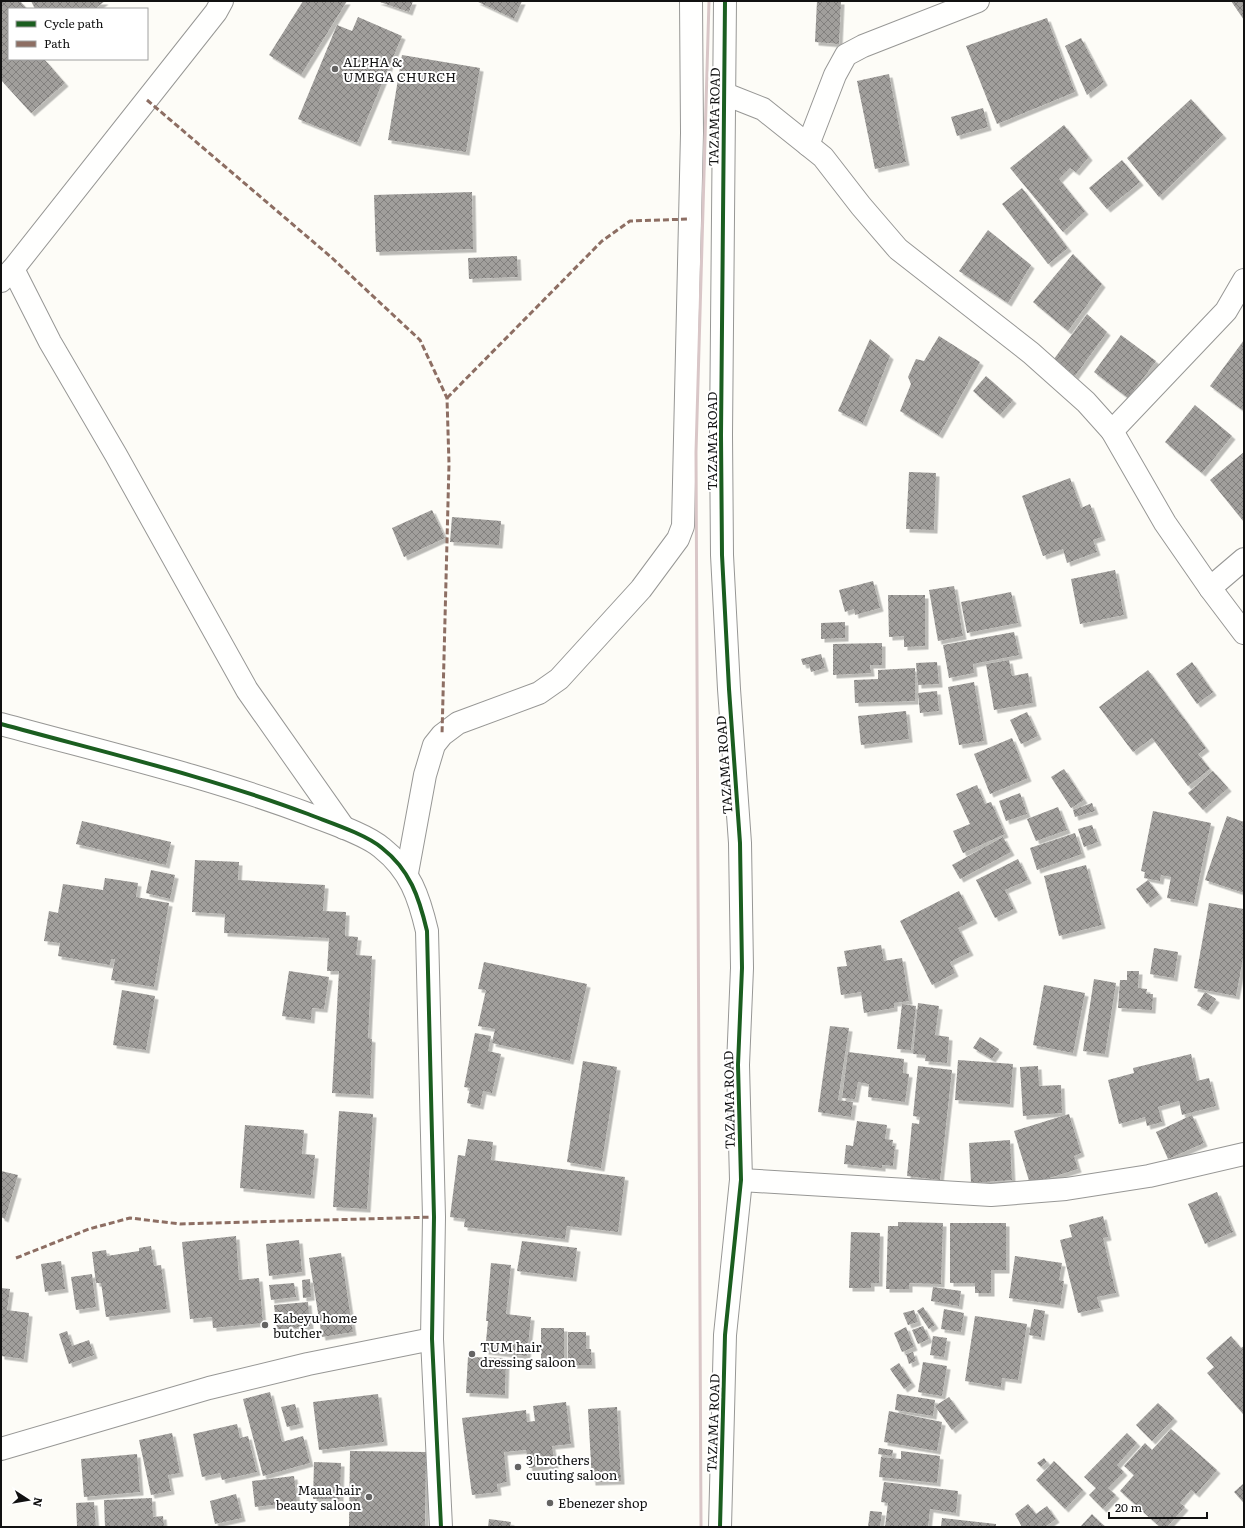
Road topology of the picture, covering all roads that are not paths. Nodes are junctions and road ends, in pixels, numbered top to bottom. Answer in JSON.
{"nodes":[{"id":1,"x":222,"y":1,"type":"edge"},
{"id":2,"x":691,"y":1,"type":"edge"},
{"id":3,"x":725,"y":1,"type":"edge"},
{"id":4,"x":978,"y":1,"type":"edge"},
{"id":5,"x":725,"y":94,"type":"junction"},
{"id":6,"x":808,"y":145,"type":"junction"},
{"id":7,"x":7,"y":275,"type":"edge"},
{"id":8,"x":1244,"y":280,"type":"edge"},
{"id":9,"x":1112,"y":431,"type":"junction"},
{"id":10,"x":1244,"y":559,"type":"edge"},
{"id":11,"x":1210,"y":588,"type":"junction"},
{"id":12,"x":1244,"y":634,"type":"edge"},
{"id":13,"x":1,"y":724,"type":"edge"},
{"id":14,"x":344,"y":828,"type":"junction"},
{"id":15,"x":407,"y":873,"type":"junction"},
{"id":16,"x":1244,"y":1154,"type":"edge"},
{"id":17,"x":741,"y":1180,"type":"junction"},
{"id":18,"x":432,"y":1339,"type":"junction"},
{"id":19,"x":1,"y":1449,"type":"edge"},
{"id":20,"x":441,"y":1527,"type":"edge"},
{"id":21,"x":720,"y":1527,"type":"edge"}],
"edges":[{"from":1,"to":7,"type":"street"},
{"from":2,"to":15,"type":"street"},
{"from":3,"to":5,"type":"street","name":"TAZAMA ROAD"},
{"from":4,"to":6,"type":"street"},
{"from":5,"to":6,"type":"street"},
{"from":5,"to":17,"type":"street","name":"TAZAMA ROAD"},
{"from":6,"to":9,"type":"street"},
{"from":7,"to":14,"type":"street"},
{"from":8,"to":9,"type":"street"},
{"from":9,"to":11,"type":"street"},
{"from":10,"to":11,"type":"street"},
{"from":11,"to":12,"type":"street"},
{"from":13,"to":14,"type":"street"},
{"from":14,"to":15,"type":"street"},
{"from":15,"to":18,"type":"street"},
{"from":16,"to":17,"type":"street"},
{"from":17,"to":21,"type":"street","name":"TAZAMA ROAD"},
{"from":18,"to":19,"type":"street"},
{"from":18,"to":20,"type":"street"}]}
